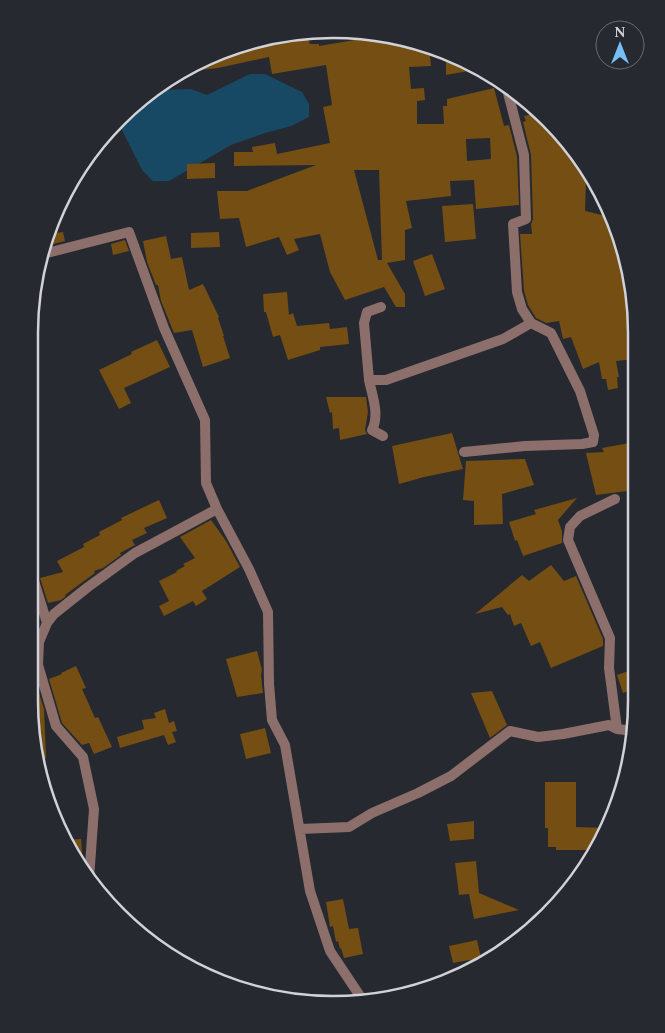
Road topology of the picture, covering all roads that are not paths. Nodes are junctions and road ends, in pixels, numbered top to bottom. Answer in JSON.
{"nodes":[{"id":1,"x":508,"y":95,"type":"edge"},
{"id":2,"x":49,"y":252,"type":"edge"},
{"id":3,"x":381,"y":308,"type":"dead end"},
{"id":4,"x":531,"y":323,"type":"junction"},
{"id":5,"x":369,"y":380,"type":"junction"},
{"id":6,"x":383,"y":436,"type":"dead end"},
{"id":7,"x":464,"y":452,"type":"dead end"},
{"id":8,"x":615,"y":499,"type":"dead end"},
{"id":9,"x":217,"y":509,"type":"junction"},
{"id":10,"x":38,"y":596,"type":"edge"},
{"id":11,"x":46,"y":623,"type":"junction"},
{"id":12,"x":38,"y":642,"type":"edge"},
{"id":13,"x":38,"y":642,"type":"edge"},
{"id":14,"x":38,"y":665,"type":"edge"},
{"id":15,"x":38,"y":665,"type":"edge"},
{"id":16,"x":617,"y":729,"type":"junction"},
{"id":17,"x":626,"y":730,"type":"edge"},
{"id":18,"x":300,"y":829,"type":"junction"},
{"id":19,"x":90,"y":868,"type":"edge"},
{"id":20,"x":359,"y":994,"type":"edge"}],
"edges":[{"from":1,"to":4,"type":"street"},
{"from":2,"to":9,"type":"street"},
{"from":3,"to":5,"type":"street"},
{"from":4,"to":5,"type":"street"},
{"from":4,"to":7,"type":"street"},
{"from":5,"to":6,"type":"street"},
{"from":8,"to":16,"type":"street"},
{"from":9,"to":11,"type":"street"},
{"from":9,"to":18,"type":"street"},
{"from":10,"to":11,"type":"street"},
{"from":11,"to":13,"type":"street"},
{"from":12,"to":15,"type":"street"},
{"from":14,"to":19,"type":"street"},
{"from":16,"to":17,"type":"street"},
{"from":16,"to":18,"type":"street"},
{"from":18,"to":20,"type":"street"}]}
